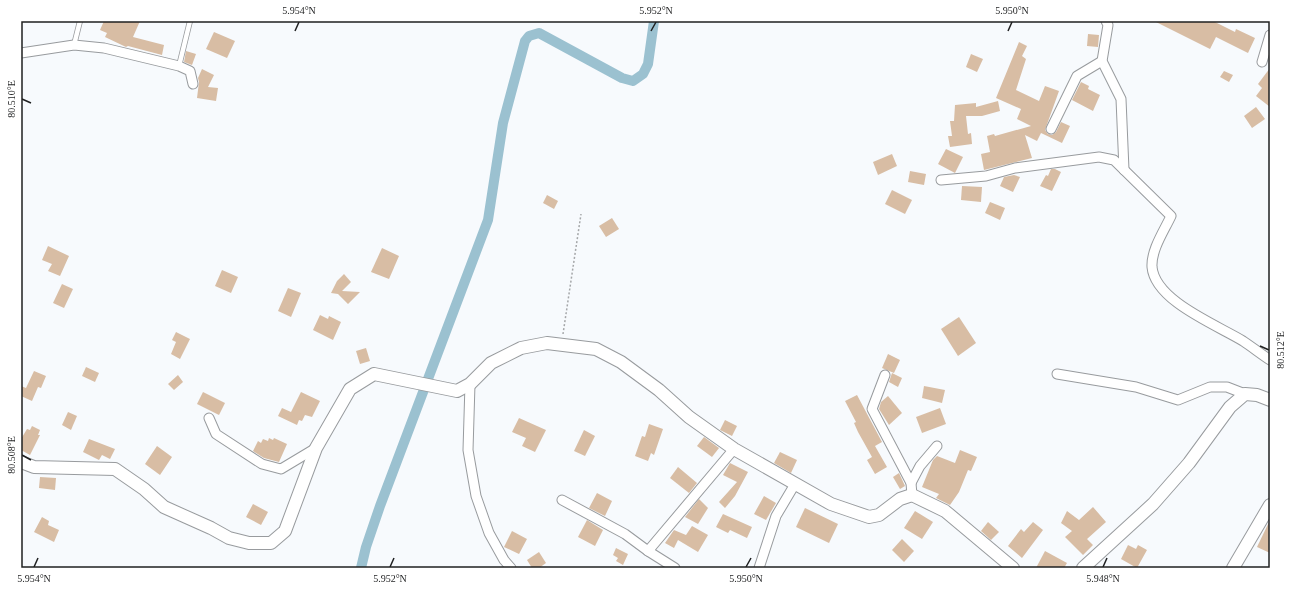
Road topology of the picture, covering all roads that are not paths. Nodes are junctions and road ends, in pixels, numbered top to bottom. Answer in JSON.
{"nodes":[{"id":1,"x":80,"y":21,"type":"edge"},
{"id":2,"x":190,"y":21,"type":"edge"},
{"id":3,"x":1106,"y":21,"type":"edge"},
{"id":4,"x":1270,"y":35,"type":"edge"},
{"id":5,"x":74,"y":44,"type":"junction"},
{"id":6,"x":21,"y":53,"type":"edge"},
{"id":7,"x":1102,"y":61,"type":"junction"},
{"id":8,"x":1262,"y":62,"type":"dead end"},
{"id":9,"x":179,"y":66,"type":"junction"},
{"id":10,"x":193,"y":84,"type":"dead end"},
{"id":11,"x":1051,"y":129,"type":"dead end"},
{"id":12,"x":1124,"y":170,"type":"junction"},
{"id":13,"x":941,"y":180,"type":"dead end"},
{"id":14,"x":1270,"y":360,"type":"edge"},
{"id":15,"x":1057,"y":374,"type":"dead end"},
{"id":16,"x":885,"y":375,"type":"dead end"},
{"id":17,"x":470,"y":384,"type":"junction"},
{"id":18,"x":1245,"y":394,"type":"junction"},
{"id":19,"x":1270,"y":400,"type":"edge"},
{"id":20,"x":209,"y":418,"type":"dead end"},
{"id":21,"x":937,"y":446,"type":"dead end"},
{"id":22,"x":316,"y":448,"type":"junction"},
{"id":23,"x":734,"y":449,"type":"junction"},
{"id":24,"x":21,"y":462,"type":"edge"},
{"id":25,"x":910,"y":483,"type":"junction"},
{"id":26,"x":795,"y":484,"type":"junction"},
{"id":27,"x":912,"y":495,"type":"junction"},
{"id":28,"x":562,"y":500,"type":"dead end"},
{"id":29,"x":1270,"y":505,"type":"edge"},
{"id":30,"x":648,"y":551,"type":"junction"},
{"id":31,"x":511,"y":568,"type":"edge"},
{"id":32,"x":675,"y":568,"type":"edge"},
{"id":33,"x":759,"y":568,"type":"edge"},
{"id":34,"x":1013,"y":568,"type":"edge"},
{"id":35,"x":1083,"y":568,"type":"edge"},
{"id":36,"x":1233,"y":568,"type":"edge"}],
"edges":[{"from":1,"to":5,"type":"lane"},
{"from":2,"to":9,"type":"lane"},
{"from":3,"to":7,"type":"street"},
{"from":4,"to":8,"type":"street"},
{"from":5,"to":6,"type":"street"},
{"from":5,"to":9,"type":"street"},
{"from":7,"to":11,"type":"street"},
{"from":7,"to":12,"type":"street"},
{"from":9,"to":10,"type":"street"},
{"from":12,"to":13,"type":"street"},
{"from":12,"to":14,"type":"street"},
{"from":15,"to":18,"type":"street"},
{"from":16,"to":25,"type":"street"},
{"from":17,"to":22,"type":"street"},
{"from":17,"to":23,"type":"street"},
{"from":17,"to":31,"type":"street"},
{"from":18,"to":19,"type":"street"},
{"from":18,"to":35,"type":"street"},
{"from":20,"to":22,"type":"street"},
{"from":21,"to":25,"type":"street"},
{"from":22,"to":24,"type":"street"},
{"from":23,"to":26,"type":"street"},
{"from":23,"to":30,"type":"street"},
{"from":25,"to":27,"type":"street"},
{"from":26,"to":27,"type":"street"},
{"from":26,"to":33,"type":"street"},
{"from":27,"to":34,"type":"street"},
{"from":28,"to":30,"type":"street"},
{"from":29,"to":36,"type":"street"},
{"from":30,"to":32,"type":"street"}]}
